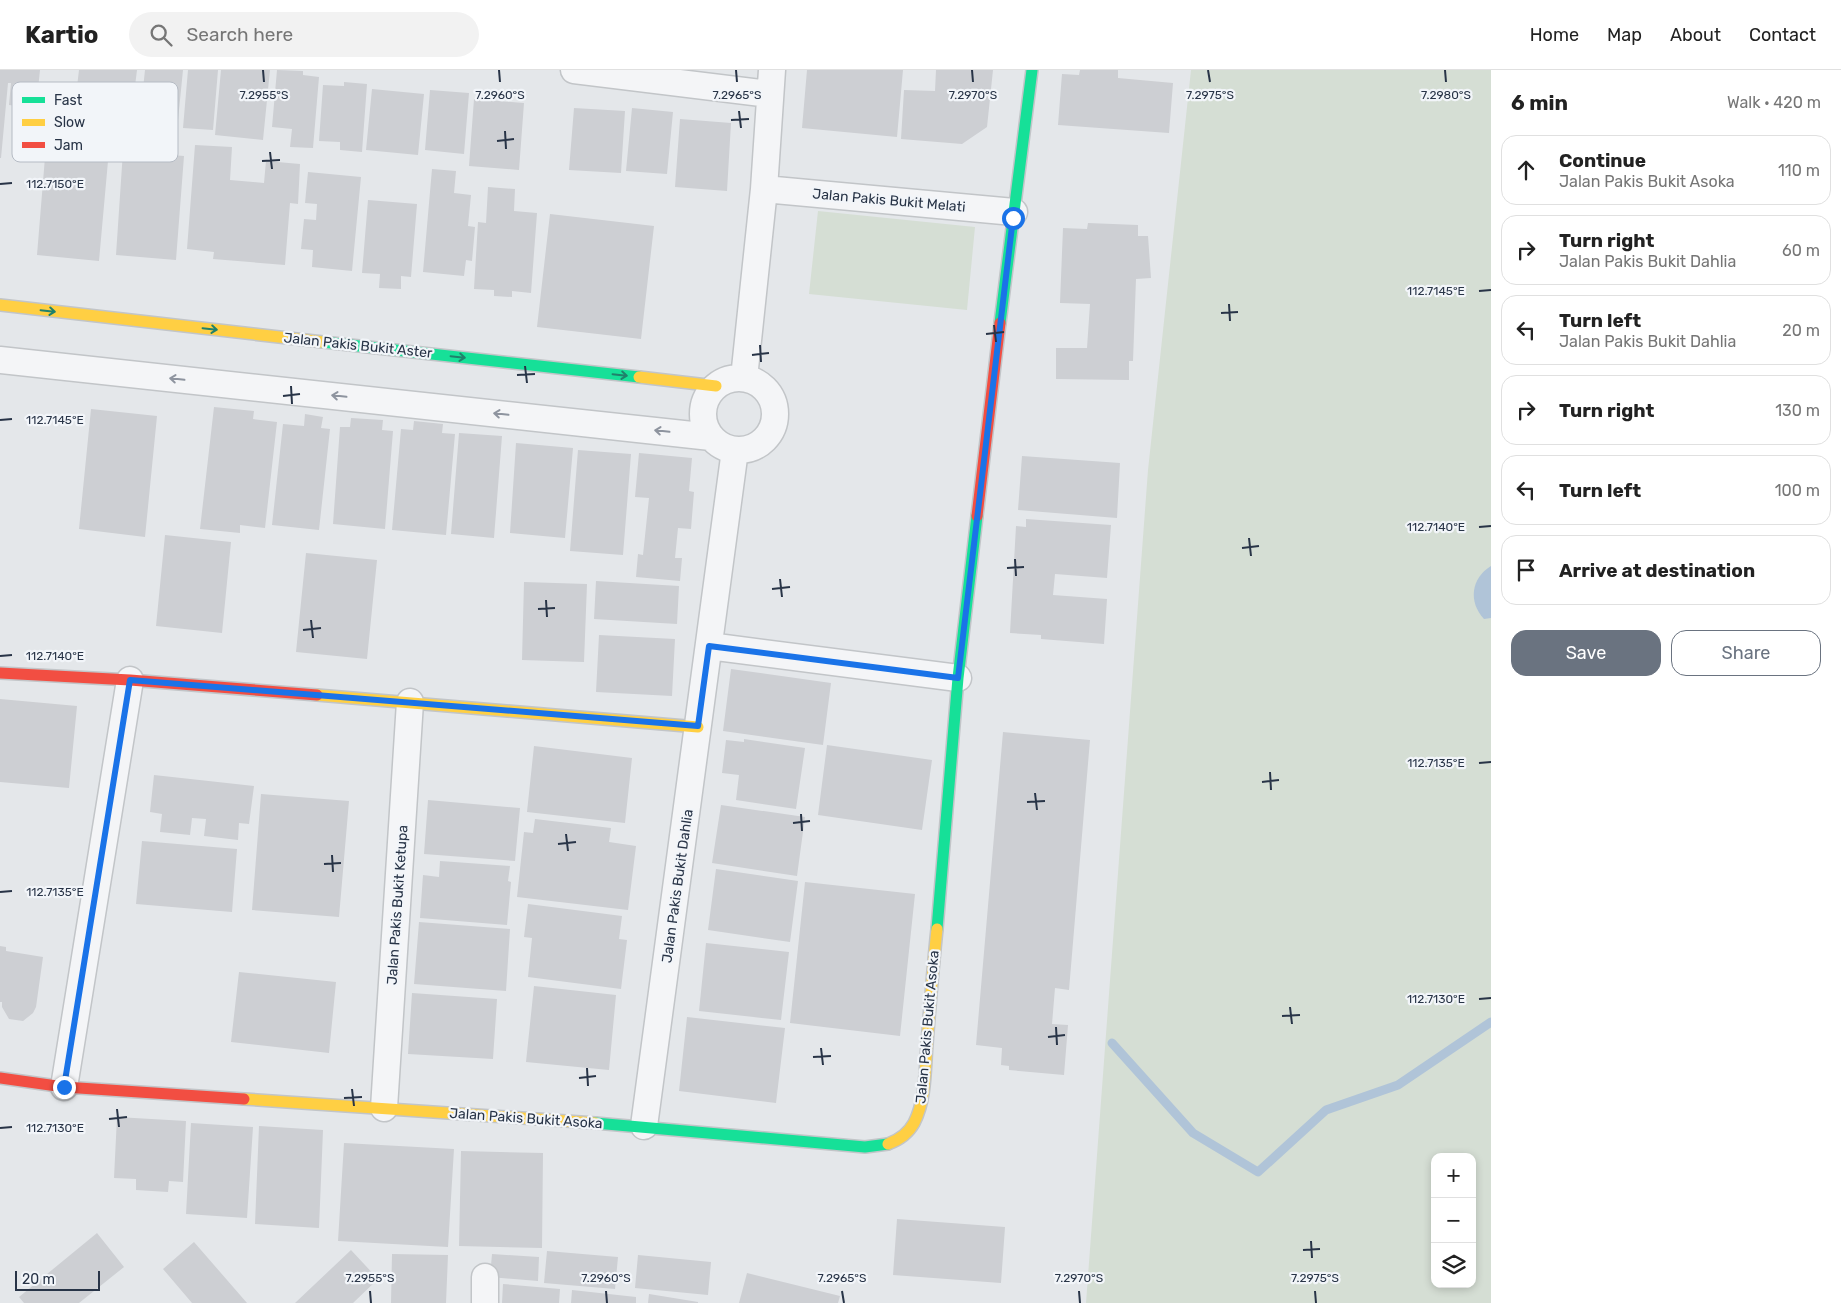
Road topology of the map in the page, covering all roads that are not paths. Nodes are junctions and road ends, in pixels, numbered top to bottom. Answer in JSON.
{"nodes":[{"id":1,"x":574,"y":70,"type":"edge"},
{"id":2,"x":1032,"y":70,"type":"edge"},
{"id":3,"x":771,"y":82,"type":"edge"},
{"id":4,"x":764,"y":189,"type":"junction"},
{"id":5,"x":1014,"y":212,"type":"junction"},
{"id":6,"x":0,"y":305,"type":"edge"},
{"id":7,"x":0,"y":360,"type":"edge"},
{"id":8,"x":744,"y":378,"type":"junction"},
{"id":9,"x":716,"y":386,"type":"junction"},
{"id":10,"x":710,"y":436,"type":"junction"},
{"id":11,"x":735,"y":450,"type":"junction"},
{"id":12,"x":709,"y":646,"type":"junction"},
{"id":13,"x":0,"y":673,"type":"edge"},
{"id":14,"x":958,"y":678,"type":"junction"},
{"id":15,"x":130,"y":680,"type":"junction"},
{"id":16,"x":410,"y":702,"type":"junction"},
{"id":17,"x":698,"y":726,"type":"junction"},
{"id":18,"x":0,"y":1078,"type":"edge"},
{"id":19,"x":64,"y":1087,"type":"junction"},
{"id":20,"x":384,"y":1108,"type":"junction"},
{"id":21,"x":644,"y":1126,"type":"junction"},
{"id":22,"x":485,"y":1277,"type":"dead end"},
{"id":23,"x":485,"y":1303,"type":"edge"}],
"edges":[{"from":1,"to":3,"type":"street"},
{"from":2,"to":5,"type":"street","name":"Jalan Pakis Bukit Asoka"},
{"from":3,"to":4,"type":"street"},
{"from":4,"to":5,"type":"street","name":"Jalan Pakis Bukit Melati"},
{"from":4,"to":8,"type":"street"},
{"from":5,"to":14,"type":"street","name":"Jalan Pakis Bukit Asoka"},
{"from":6,"to":9,"type":"street","name":"Jalan Pakis Bukit Aster","one_way":true},
{"from":10,"to":7,"type":"street","one_way":true},
{"from":8,"to":9,"type":"street"},
{"from":8,"to":11,"type":"street"},
{"from":9,"to":10,"type":"street"},
{"from":10,"to":11,"type":"street"},
{"from":11,"to":12,"type":"street","name":"Jalan Pakis Bukit Dahlia"},
{"from":12,"to":14,"type":"street"},
{"from":12,"to":17,"type":"street","name":"Jalan Pakis Bukit Dahlia"},
{"from":13,"to":15,"type":"street"},
{"from":14,"to":21,"type":"street","name":"Jalan Pakis Bukit Asoka"},
{"from":15,"to":16,"type":"street"},
{"from":15,"to":19,"type":"street"},
{"from":16,"to":17,"type":"street"},
{"from":16,"to":20,"type":"street","name":"Jalan Pakis Bukit Ketupa"},
{"from":17,"to":21,"type":"street","name":"Jalan Pakis Bukit Dahlia"},
{"from":18,"to":19,"type":"street","name":"Jalan Pakis Bukit Asoka"},
{"from":19,"to":20,"type":"street","name":"Jalan Pakis Bukit Asoka"},
{"from":20,"to":21,"type":"street","name":"Jalan Pakis Bukit Asoka"},
{"from":22,"to":23,"type":"street"}]}
